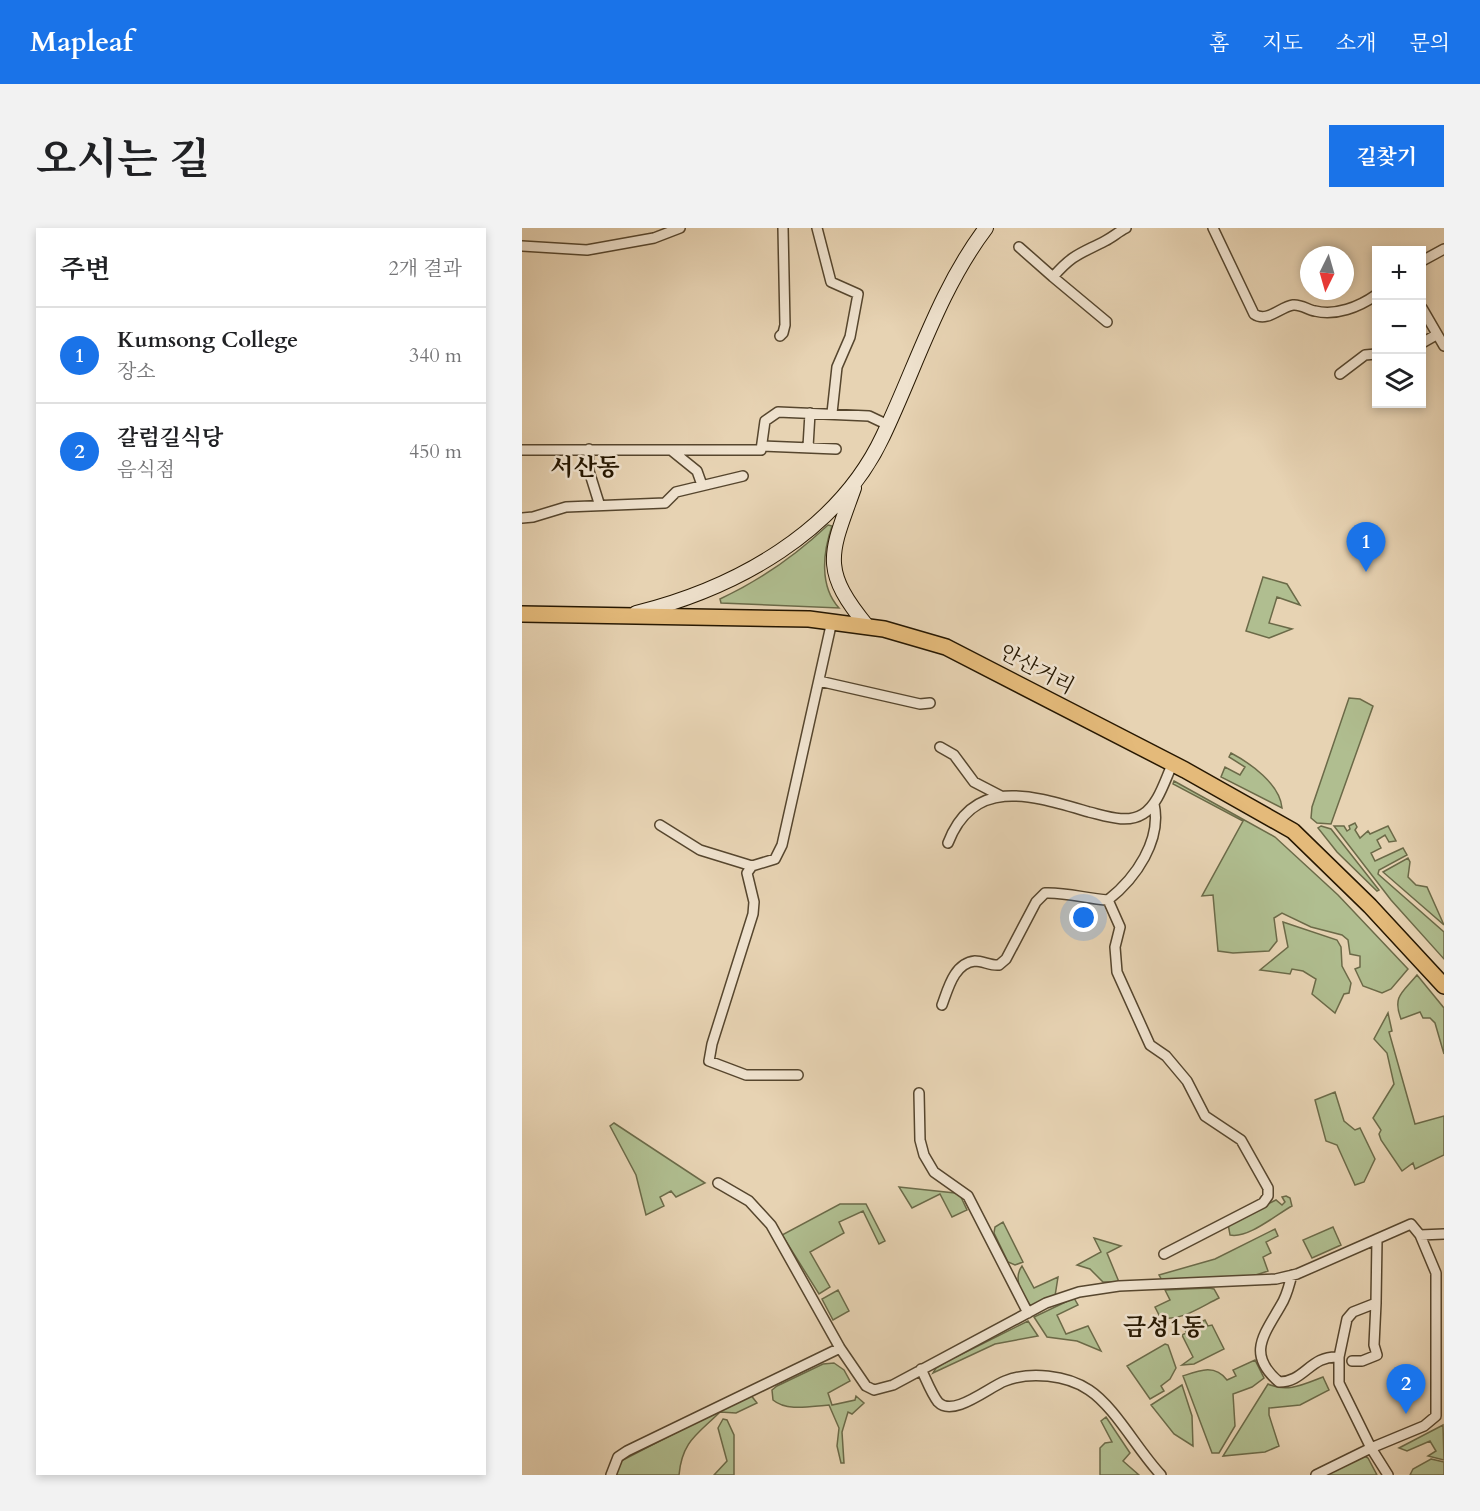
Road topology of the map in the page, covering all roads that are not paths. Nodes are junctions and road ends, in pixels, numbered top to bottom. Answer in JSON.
{"nodes":[{"id":1,"x":680,"y":228,"type":"edge"},
{"id":2,"x":783,"y":228,"type":"edge"},
{"id":3,"x":817,"y":228,"type":"edge"},
{"id":4,"x":1126,"y":228,"type":"edge"},
{"id":5,"x":1213,"y":228,"type":"edge"},
{"id":6,"x":983,"y":229,"type":"edge"},
{"id":7,"x":522,"y":246,"type":"edge"},
{"id":8,"x":1019,"y":247,"type":"dead end"},
{"id":9,"x":1444,"y":249,"type":"edge"},
{"id":10,"x":1426,"y":259,"type":"edge"},
{"id":11,"x":1053,"y":277,"type":"junction"},
{"id":12,"x":1372,"y":297,"type":"edge"},
{"id":13,"x":1426,"y":316,"type":"edge"},
{"id":14,"x":1107,"y":322,"type":"dead end"},
{"id":15,"x":1436,"y":335,"type":"junction"},
{"id":16,"x":780,"y":336,"type":"dead end"},
{"id":17,"x":1426,"y":341,"type":"edge"},
{"id":18,"x":1444,"y":346,"type":"edge"},
{"id":19,"x":1372,"y":354,"type":"edge"},
{"id":20,"x":1340,"y":374,"type":"dead end"},
{"id":21,"x":810,"y":413,"type":"junction"},
{"id":22,"x":832,"y":413,"type":"junction"},
{"id":23,"x":888,"y":424,"type":"junction"},
{"id":24,"x":762,"y":446,"type":"junction"},
{"id":25,"x":808,"y":447,"type":"junction"},
{"id":26,"x":589,"y":449,"type":"junction"},
{"id":27,"x":836,"y":449,"type":"dead end"},
{"id":28,"x":522,"y":450,"type":"edge"},
{"id":29,"x":670,"y":450,"type":"junction"},
{"id":30,"x":743,"y":476,"type":"dead end"},
{"id":31,"x":702,"y":485,"type":"junction"},
{"id":32,"x":855,"y":486,"type":"junction"},
{"id":33,"x":599,"y":503,"type":"junction"},
{"id":34,"x":522,"y":518,"type":"edge"},
{"id":35,"x":522,"y":614,"type":"edge"},
{"id":36,"x":626,"y":616,"type":"junction"},
{"id":37,"x":832,"y":621,"type":"junction"},
{"id":38,"x":867,"y":626,"type":"junction"},
{"id":39,"x":819,"y":681,"type":"junction"},
{"id":40,"x":930,"y":703,"type":"dead end"},
{"id":41,"x":940,"y":747,"type":"dead end"},
{"id":42,"x":1173,"y":763,"type":"junction"},
{"id":43,"x":1001,"y":796,"type":"junction"},
{"id":44,"x":1154,"y":804,"type":"junction"},
{"id":45,"x":660,"y":825,"type":"dead end"},
{"id":46,"x":948,"y":843,"type":"dead end"},
{"id":47,"x":752,"y":866,"type":"junction"},
{"id":48,"x":1108,"y":900,"type":"junction"},
{"id":49,"x":1444,"y":986,"type":"edge"},
{"id":50,"x":942,"y":1005,"type":"dead end"},
{"id":51,"x":798,"y":1075,"type":"dead end"},
{"id":52,"x":919,"y":1092,"type":"dead end"},
{"id":53,"x":718,"y":1182,"type":"dead end"},
{"id":54,"x":1444,"y":1234,"type":"edge"},
{"id":55,"x":1420,"y":1235,"type":"junction"},
{"id":56,"x":1377,"y":1239,"type":"junction"},
{"id":57,"x":1164,"y":1254,"type":"dead end"},
{"id":58,"x":1292,"y":1275,"type":"junction"},
{"id":59,"x":1376,"y":1303,"type":"junction"},
{"id":60,"x":1028,"y":1313,"type":"junction"},
{"id":61,"x":840,"y":1348,"type":"junction"},
{"id":62,"x":1339,"y":1358,"type":"junction"},
{"id":63,"x":1352,"y":1361,"type":"dead end"},
{"id":64,"x":921,"y":1369,"type":"junction"},
{"id":65,"x":1371,"y":1448,"type":"junction"},
{"id":66,"x":611,"y":1475,"type":"edge"},
{"id":67,"x":1161,"y":1475,"type":"edge"},
{"id":68,"x":1316,"y":1475,"type":"edge"},
{"id":69,"x":1388,"y":1475,"type":"edge"}],
"edges":[{"from":1,"to":7,"type":"street"},
{"from":2,"to":16,"type":"street"},
{"from":3,"to":22,"type":"street"},
{"from":4,"to":11,"type":"street"},
{"from":5,"to":12,"type":"street"},
{"from":6,"to":23,"type":"main road"},
{"from":8,"to":11,"type":"street"},
{"from":9,"to":10,"type":"street"},
{"from":11,"to":14,"type":"street"},
{"from":13,"to":15,"type":"street"},
{"from":15,"to":17,"type":"street"},
{"from":15,"to":18,"type":"street"},
{"from":19,"to":20,"type":"street"},
{"from":21,"to":22,"type":"street"},
{"from":21,"to":24,"type":"street"},
{"from":21,"to":25,"type":"street"},
{"from":22,"to":23,"type":"street"},
{"from":23,"to":32,"type":"main road"},
{"from":24,"to":25,"type":"street"},
{"from":24,"to":29,"type":"street"},
{"from":25,"to":27,"type":"street"},
{"from":26,"to":28,"type":"street"},
{"from":26,"to":29,"type":"street"},
{"from":26,"to":33,"type":"street"},
{"from":29,"to":31,"type":"street"},
{"from":30,"to":31,"type":"street"},
{"from":31,"to":33,"type":"street"},
{"from":32,"to":36,"type":"main road"},
{"from":32,"to":38,"type":"main road"},
{"from":33,"to":34,"type":"street"},
{"from":35,"to":36,"type":"main road","name":"안산거리"},
{"from":36,"to":37,"type":"main road","name":"안산거리"},
{"from":37,"to":38,"type":"main road","name":"안산거리"},
{"from":37,"to":39,"type":"street"},
{"from":38,"to":42,"type":"main road","name":"안산거리"},
{"from":39,"to":40,"type":"street"},
{"from":39,"to":47,"type":"street"},
{"from":41,"to":43,"type":"street"},
{"from":42,"to":44,"type":"street"},
{"from":42,"to":49,"type":"main road","name":"안산거리"},
{"from":43,"to":44,"type":"street"},
{"from":43,"to":46,"type":"street"},
{"from":44,"to":48,"type":"street"},
{"from":45,"to":47,"type":"street"},
{"from":47,"to":51,"type":"street"},
{"from":48,"to":50,"type":"street"},
{"from":48,"to":57,"type":"street"},
{"from":52,"to":60,"type":"street"},
{"from":53,"to":61,"type":"street"},
{"from":54,"to":55,"type":"street"},
{"from":55,"to":56,"type":"street"},
{"from":55,"to":65,"type":"street"},
{"from":56,"to":58,"type":"street"},
{"from":56,"to":59,"type":"street"},
{"from":58,"to":60,"type":"street"},
{"from":58,"to":62,"type":"street"},
{"from":59,"to":62,"type":"street"},
{"from":59,"to":63,"type":"street"},
{"from":60,"to":64,"type":"street"},
{"from":61,"to":64,"type":"street"},
{"from":61,"to":66,"type":"street"},
{"from":62,"to":65,"type":"street"},
{"from":64,"to":67,"type":"street"},
{"from":65,"to":68,"type":"street"},
{"from":65,"to":69,"type":"street"}]}
